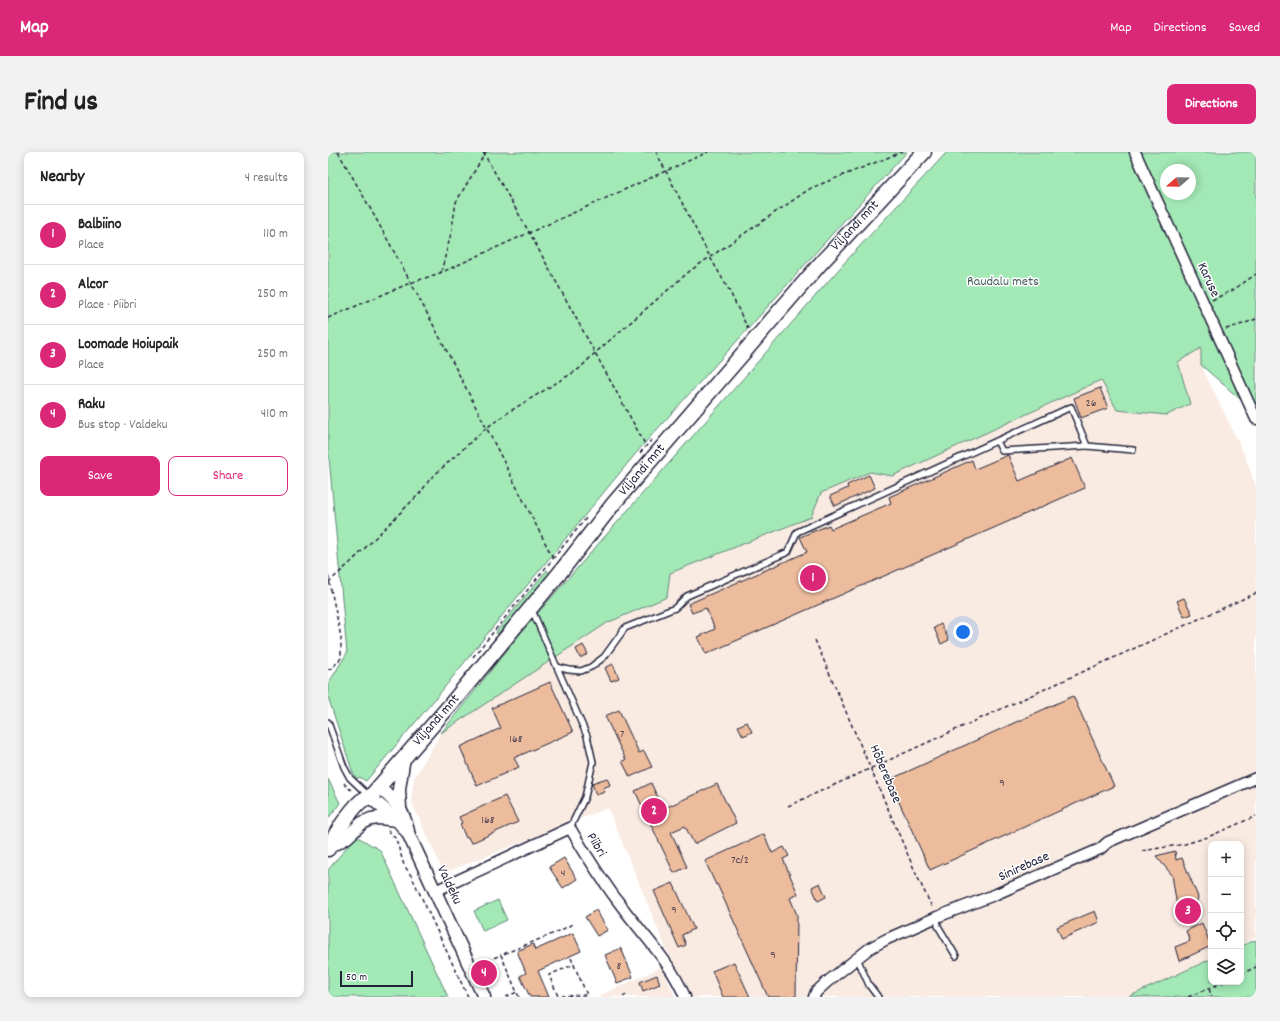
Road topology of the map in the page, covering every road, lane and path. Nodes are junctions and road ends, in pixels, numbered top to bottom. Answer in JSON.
{"nodes":[{"id":1,"x":338,"y":152,"type":"edge"},
{"id":2,"x":656,"y":152,"type":"edge"},
{"id":3,"x":708,"y":152,"type":"edge"},
{"id":4,"x":902,"y":152,"type":"edge"},
{"id":5,"x":924,"y":152,"type":"edge"},
{"id":6,"x":1135,"y":152,"type":"edge"},
{"id":7,"x":484,"y":153,"type":"edge"},
{"id":8,"x":666,"y":172,"type":"junction"},
{"id":9,"x":529,"y":232,"type":"junction"},
{"id":10,"x":710,"y":257,"type":"junction"},
{"id":11,"x":440,"y":273,"type":"junction"},
{"id":12,"x":1256,"y":274,"type":"edge"},
{"id":13,"x":410,"y":283,"type":"junction"},
{"id":14,"x":1211,"y":301,"type":"dead end"},
{"id":15,"x":328,"y":318,"type":"edge"},
{"id":16,"x":1256,"y":319,"type":"edge"},
{"id":17,"x":749,"y":331,"type":"dead end"},
{"id":18,"x":1217,"y":332,"type":"junction"},
{"id":19,"x":595,"y":353,"type":"junction"},
{"id":20,"x":1256,"y":419,"type":"edge"},
{"id":21,"x":486,"y":428,"type":"junction"},
{"id":22,"x":997,"y":441,"type":"junction"},
{"id":23,"x":646,"y":446,"type":"dead end"},
{"id":24,"x":1087,"y":446,"type":"junction"},
{"id":25,"x":1133,"y":450,"type":"dead end"},
{"id":26,"x":553,"y":558,"type":"dead end"},
{"id":27,"x":328,"y":575,"type":"edge"},
{"id":28,"x":329,"y":580,"type":"edge"},
{"id":29,"x":1256,"y":593,"type":"edge"},
{"id":30,"x":531,"y":607,"type":"junction"},
{"id":31,"x":815,"y":640,"type":"dead end"},
{"id":32,"x":557,"y":667,"type":"junction"},
{"id":33,"x":328,"y":670,"type":"edge"},
{"id":34,"x":328,"y":722,"type":"edge"},
{"id":35,"x":404,"y":757,"type":"junction"},
{"id":36,"x":871,"y":768,"type":"junction"},
{"id":37,"x":1256,"y":778,"type":"edge"},
{"id":38,"x":380,"y":787,"type":"junction"},
{"id":39,"x":370,"y":797,"type":"junction"},
{"id":40,"x":788,"y":806,"type":"dead end"},
{"id":41,"x":398,"y":814,"type":"junction"},
{"id":42,"x":1256,"y":816,"type":"edge"},
{"id":43,"x":384,"y":827,"type":"dead end"},
{"id":44,"x":570,"y":828,"type":"junction"},
{"id":45,"x":331,"y":848,"type":"edge"},
{"id":46,"x":1142,"y":851,"type":"dead end"},
{"id":47,"x":435,"y":891,"type":"junction"},
{"id":48,"x":937,"y":917,"type":"junction"},
{"id":49,"x":573,"y":924,"type":"dead end"},
{"id":50,"x":502,"y":955,"type":"junction"},
{"id":51,"x":956,"y":956,"type":"dead end"},
{"id":52,"x":571,"y":958,"type":"dead end"},
{"id":53,"x":857,"y":958,"type":"junction"},
{"id":54,"x":480,"y":963,"type":"dead end"},
{"id":55,"x":574,"y":964,"type":"junction"},
{"id":56,"x":1256,"y":967,"type":"edge"},
{"id":57,"x":1244,"y":973,"type":"edge"},
{"id":58,"x":1218,"y":985,"type":"edge"},
{"id":59,"x":1209,"y":989,"type":"junction"},
{"id":60,"x":517,"y":992,"type":"junction"},
{"id":61,"x":627,"y":996,"type":"edge"},
{"id":62,"x":468,"y":997,"type":"edge"},
{"id":63,"x":484,"y":997,"type":"edge"},
{"id":64,"x":506,"y":997,"type":"edge"},
{"id":65,"x":519,"y":997,"type":"edge"},
{"id":66,"x":623,"y":997,"type":"edge"},
{"id":67,"x":685,"y":997,"type":"edge"},
{"id":68,"x":814,"y":997,"type":"edge"},
{"id":69,"x":878,"y":997,"type":"edge"},
{"id":70,"x":1188,"y":997,"type":"edge"},
{"id":71,"x":1212,"y":997,"type":"edge"}],
"edges":[{"from":1,"to":13,"type":"path"},
{"from":2,"to":8,"type":"path"},
{"from":3,"to":8,"type":"path"},
{"from":4,"to":10,"type":"path"},
{"from":5,"to":30,"type":"main road","name":"Viljandi mnt"},
{"from":6,"to":18,"type":"street","name":"Karuse"},
{"from":7,"to":9,"type":"path"},
{"from":7,"to":11,"type":"path"},
{"from":8,"to":9,"type":"path"},
{"from":8,"to":10,"type":"path"},
{"from":9,"to":11,"type":"path"},
{"from":9,"to":19,"type":"path"},
{"from":10,"to":17,"type":"path"},
{"from":10,"to":19,"type":"path"},
{"from":11,"to":13,"type":"path"},
{"from":12,"to":14,"type":"path"},
{"from":13,"to":15,"type":"path"},
{"from":13,"to":21,"type":"path"},
{"from":16,"to":18,"type":"path"},
{"from":18,"to":20,"type":"street","name":"Karuse"},
{"from":19,"to":21,"type":"path"},
{"from":19,"to":23,"type":"path"},
{"from":21,"to":26,"type":"path"},
{"from":21,"to":28,"type":"path"},
{"from":22,"to":24,"type":"lane"},
{"from":22,"to":24,"type":"lane"},
{"from":22,"to":32,"type":"lane"},
{"from":24,"to":25,"type":"lane"},
{"from":27,"to":28,"type":"path"},
{"from":28,"to":33,"type":"path"},
{"from":29,"to":36,"type":"path"},
{"from":30,"to":32,"type":"lane"},
{"from":30,"to":35,"type":"main road","name":"Viljandi mnt"},
{"from":31,"to":36,"type":"path","name":"Hõberebase"},
{"from":32,"to":44,"type":"lane"},
{"from":34,"to":39,"type":"lane"},
{"from":35,"to":38,"type":"main road","name":"Viljandi mnt"},
{"from":35,"to":41,"type":"street"},
{"from":36,"to":40,"type":"path"},
{"from":36,"to":48,"type":"path","name":"Hõberebase"},
{"from":37,"to":48,"type":"street","name":"Sinirebase"},
{"from":38,"to":39,"type":"main road","name":"Viljandi mnt"},
{"from":38,"to":41,"type":"street"},
{"from":39,"to":41,"type":"street"},
{"from":39,"to":45,"type":"main road","name":"Viljandi mnt"},
{"from":41,"to":45,"type":"street"},
{"from":41,"to":47,"type":"street","name":"Valdeku"},
{"from":42,"to":46,"type":"path"},
{"from":43,"to":62,"type":"path"},
{"from":44,"to":47,"type":"street","name":"Piibri"},
{"from":44,"to":67,"type":"street","name":"Piibri"},
{"from":47,"to":63,"type":"street","name":"Valdeku"},
{"from":48,"to":51,"type":"lane"},
{"from":48,"to":53,"type":"street","name":"Sinirebase"},
{"from":49,"to":50,"type":"path"},
{"from":50,"to":54,"type":"path"},
{"from":50,"to":60,"type":"path"},
{"from":52,"to":55,"type":"path"},
{"from":53,"to":68,"type":"street","name":"Sinirebase"},
{"from":53,"to":69,"type":"lane"},
{"from":55,"to":55,"type":"path"},
{"from":56,"to":57,"type":"path"},
{"from":58,"to":59,"type":"path"},
{"from":59,"to":70,"type":"path"},
{"from":59,"to":71,"type":"path"},
{"from":60,"to":64,"type":"path"},
{"from":60,"to":65,"type":"path"},
{"from":61,"to":66,"type":"path"}]}
